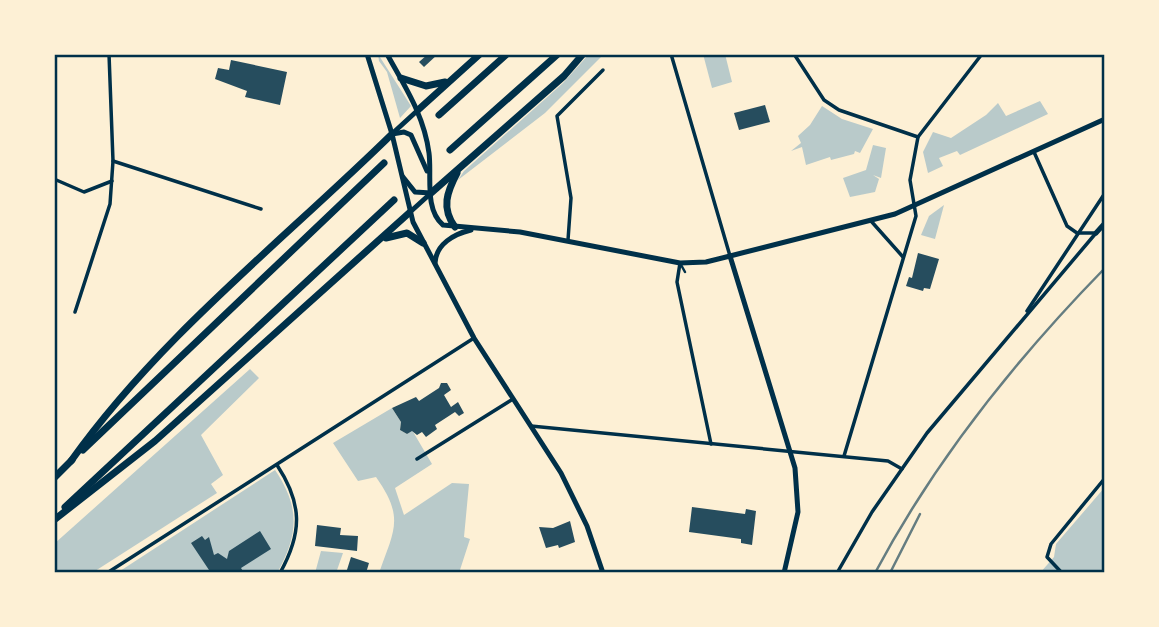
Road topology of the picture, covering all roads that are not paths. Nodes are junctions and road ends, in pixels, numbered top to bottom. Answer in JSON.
{"nodes":[{"id":1,"x":108,"y":54,"type":"edge"},
{"id":2,"x":367,"y":54,"type":"edge"},
{"id":3,"x":387,"y":54,"type":"edge"},
{"id":4,"x":480,"y":54,"type":"edge"},
{"id":5,"x":507,"y":54,"type":"edge"},
{"id":6,"x":558,"y":54,"type":"edge"},
{"id":7,"x":583,"y":54,"type":"edge"},
{"id":8,"x":671,"y":54,"type":"edge"},
{"id":9,"x":794,"y":54,"type":"edge"},
{"id":10,"x":982,"y":54,"type":"edge"},
{"id":11,"x":603,"y":71,"type":"dead end"},
{"id":12,"x":455,"y":76,"type":"junction"},
{"id":13,"x":401,"y":78,"type":"junction"},
{"id":14,"x":418,"y":110,"type":"junction"},
{"id":15,"x":439,"y":115,"type":"dead end"},
{"id":16,"x":1105,"y":119,"type":"edge"},
{"id":17,"x":392,"y":134,"type":"junction"},
{"id":18,"x":918,"y":137,"type":"junction"},
{"id":19,"x":450,"y":149,"type":"dead end"},
{"id":20,"x":1034,"y":152,"type":"junction"},
{"id":21,"x":113,"y":161,"type":"junction"},
{"id":22,"x":384,"y":163,"type":"dead end"},
{"id":23,"x":460,"y":167,"type":"junction"},
{"id":24,"x":428,"y":174,"type":"junction"},
{"id":25,"x":402,"y":176,"type":"junction"},
{"id":26,"x":54,"y":179,"type":"edge"},
{"id":27,"x":112,"y":181,"type":"junction"},
{"id":28,"x":432,"y":193,"type":"junction"},
{"id":29,"x":1105,"y":193,"type":"edge"},
{"id":30,"x":394,"y":200,"type":"dead end"},
{"id":31,"x":915,"y":206,"type":"junction"},
{"id":32,"x":261,"y":209,"type":"dead end"},
{"id":33,"x":409,"y":213,"type":"junction"},
{"id":34,"x":871,"y":221,"type":"junction"},
{"id":35,"x":1105,"y":223,"type":"edge"},
{"id":36,"x":455,"y":227,"type":"junction"},
{"id":37,"x":477,"y":228,"type":"junction"},
{"id":38,"x":1077,"y":233,"type":"junction"},
{"id":39,"x":1096,"y":233,"type":"junction"},
{"id":40,"x":568,"y":240,"type":"junction"},
{"id":41,"x":423,"y":243,"type":"junction"},
{"id":42,"x":368,"y":250,"type":"junction"},
{"id":43,"x":730,"y":256,"type":"junction"},
{"id":44,"x":903,"y":257,"type":"junction"},
{"id":45,"x":680,"y":263,"type":"junction"},
{"id":46,"x":435,"y":267,"type":"junction"},
{"id":47,"x":685,"y":272,"type":"dead end"},
{"id":48,"x":736,"y":272,"type":"junction"},
{"id":49,"x":727,"y":275,"type":"dead end"},
{"id":50,"x":75,"y":312,"type":"dead end"},
{"id":51,"x":1024,"y":316,"type":"junction"},
{"id":52,"x":474,"y":338,"type":"junction"},
{"id":53,"x":513,"y":399,"type":"junction"},
{"id":54,"x":531,"y":426,"type":"junction"},
{"id":55,"x":710,"y":444,"type":"junction"},
{"id":56,"x":790,"y":451,"type":"junction"},
{"id":57,"x":844,"y":456,"type":"junction"},
{"id":58,"x":417,"y":459,"type":"dead end"},
{"id":59,"x":71,"y":461,"type":"junction"},
{"id":60,"x":277,"y":465,"type":"junction"},
{"id":61,"x":902,"y":469,"type":"junction"},
{"id":62,"x":54,"y":478,"type":"edge"},
{"id":63,"x":1105,"y":478,"type":"edge"},
{"id":64,"x":54,"y":518,"type":"edge"},
{"id":65,"x":107,"y":573,"type":"edge"},
{"id":66,"x":280,"y":573,"type":"edge"},
{"id":67,"x":603,"y":573,"type":"edge"},
{"id":68,"x":784,"y":573,"type":"edge"},
{"id":69,"x":837,"y":573,"type":"edge"},
{"id":70,"x":1062,"y":573,"type":"edge"}],
"edges":[{"from":1,"to":21,"type":"street"},
{"from":2,"to":17,"type":"main road"},
{"from":3,"to":13,"type":"main road"},
{"from":4,"to":12,"type":"highway"},
{"from":5,"to":15,"type":"highway"},
{"from":6,"to":19,"type":"highway"},
{"from":7,"to":23,"type":"highway"},
{"from":8,"to":43,"type":"street"},
{"from":9,"to":18,"type":"street"},
{"from":10,"to":18,"type":"street"},
{"from":11,"to":40,"type":"street"},
{"from":12,"to":13,"type":"highway"},
{"from":12,"to":14,"type":"highway"},
{"from":13,"to":14,"type":"main road"},
{"from":14,"to":17,"type":"main road"},
{"from":14,"to":24,"type":"main road"},
{"from":16,"to":20,"type":"main road"},
{"from":17,"to":24,"type":"main road"},
{"from":17,"to":25,"type":"main road"},
{"from":17,"to":59,"type":"highway"},
{"from":18,"to":31,"type":"street"},
{"from":20,"to":31,"type":"main road"},
{"from":20,"to":38,"type":"street"},
{"from":21,"to":27,"type":"street"},
{"from":21,"to":32,"type":"street"},
{"from":22,"to":59,"type":"highway"},
{"from":23,"to":28,"type":"highway"},
{"from":23,"to":36,"type":"highway"},
{"from":24,"to":28,"type":"main road"},
{"from":25,"to":28,"type":"main road"},
{"from":25,"to":33,"type":"main road"},
{"from":26,"to":27,"type":"street"},
{"from":27,"to":50,"type":"street"},
{"from":28,"to":33,"type":"main road"},
{"from":28,"to":36,"type":"main road"},
{"from":29,"to":38,"type":"street"},
{"from":30,"to":64,"type":"highway"},
{"from":31,"to":34,"type":"main road"},
{"from":31,"to":44,"type":"street"},
{"from":33,"to":41,"type":"main road"},
{"from":33,"to":42,"type":"highway"},
{"from":34,"to":43,"type":"main road"},
{"from":34,"to":44,"type":"street"},
{"from":35,"to":39,"type":"main road"},
{"from":36,"to":37,"type":"main road"},
{"from":37,"to":40,"type":"main road"},
{"from":37,"to":46,"type":"main road"},
{"from":38,"to":39,"type":"street"},
{"from":38,"to":51,"type":"street"},
{"from":39,"to":51,"type":"street"},
{"from":40,"to":45,"type":"main road"},
{"from":41,"to":42,"type":"highway"},
{"from":41,"to":46,"type":"main road"},
{"from":42,"to":64,"type":"highway"},
{"from":43,"to":45,"type":"main road"},
{"from":43,"to":48,"type":"main road"},
{"from":44,"to":57,"type":"street"},
{"from":45,"to":47,"type":"street"},
{"from":45,"to":55,"type":"street"},
{"from":46,"to":52,"type":"main road"},
{"from":48,"to":49,"type":"street"},
{"from":48,"to":56,"type":"main road"},
{"from":51,"to":61,"type":"street"},
{"from":52,"to":53,"type":"main road"},
{"from":52,"to":60,"type":"street"},
{"from":53,"to":54,"type":"main road"},
{"from":53,"to":58,"type":"street"},
{"from":54,"to":55,"type":"street"},
{"from":54,"to":67,"type":"main road"},
{"from":55,"to":56,"type":"street"},
{"from":56,"to":57,"type":"street"},
{"from":56,"to":68,"type":"main road"},
{"from":57,"to":61,"type":"street"},
{"from":59,"to":62,"type":"highway"},
{"from":60,"to":65,"type":"street"},
{"from":60,"to":66,"type":"street"},
{"from":61,"to":69,"type":"street"},
{"from":63,"to":70,"type":"street"}]}
